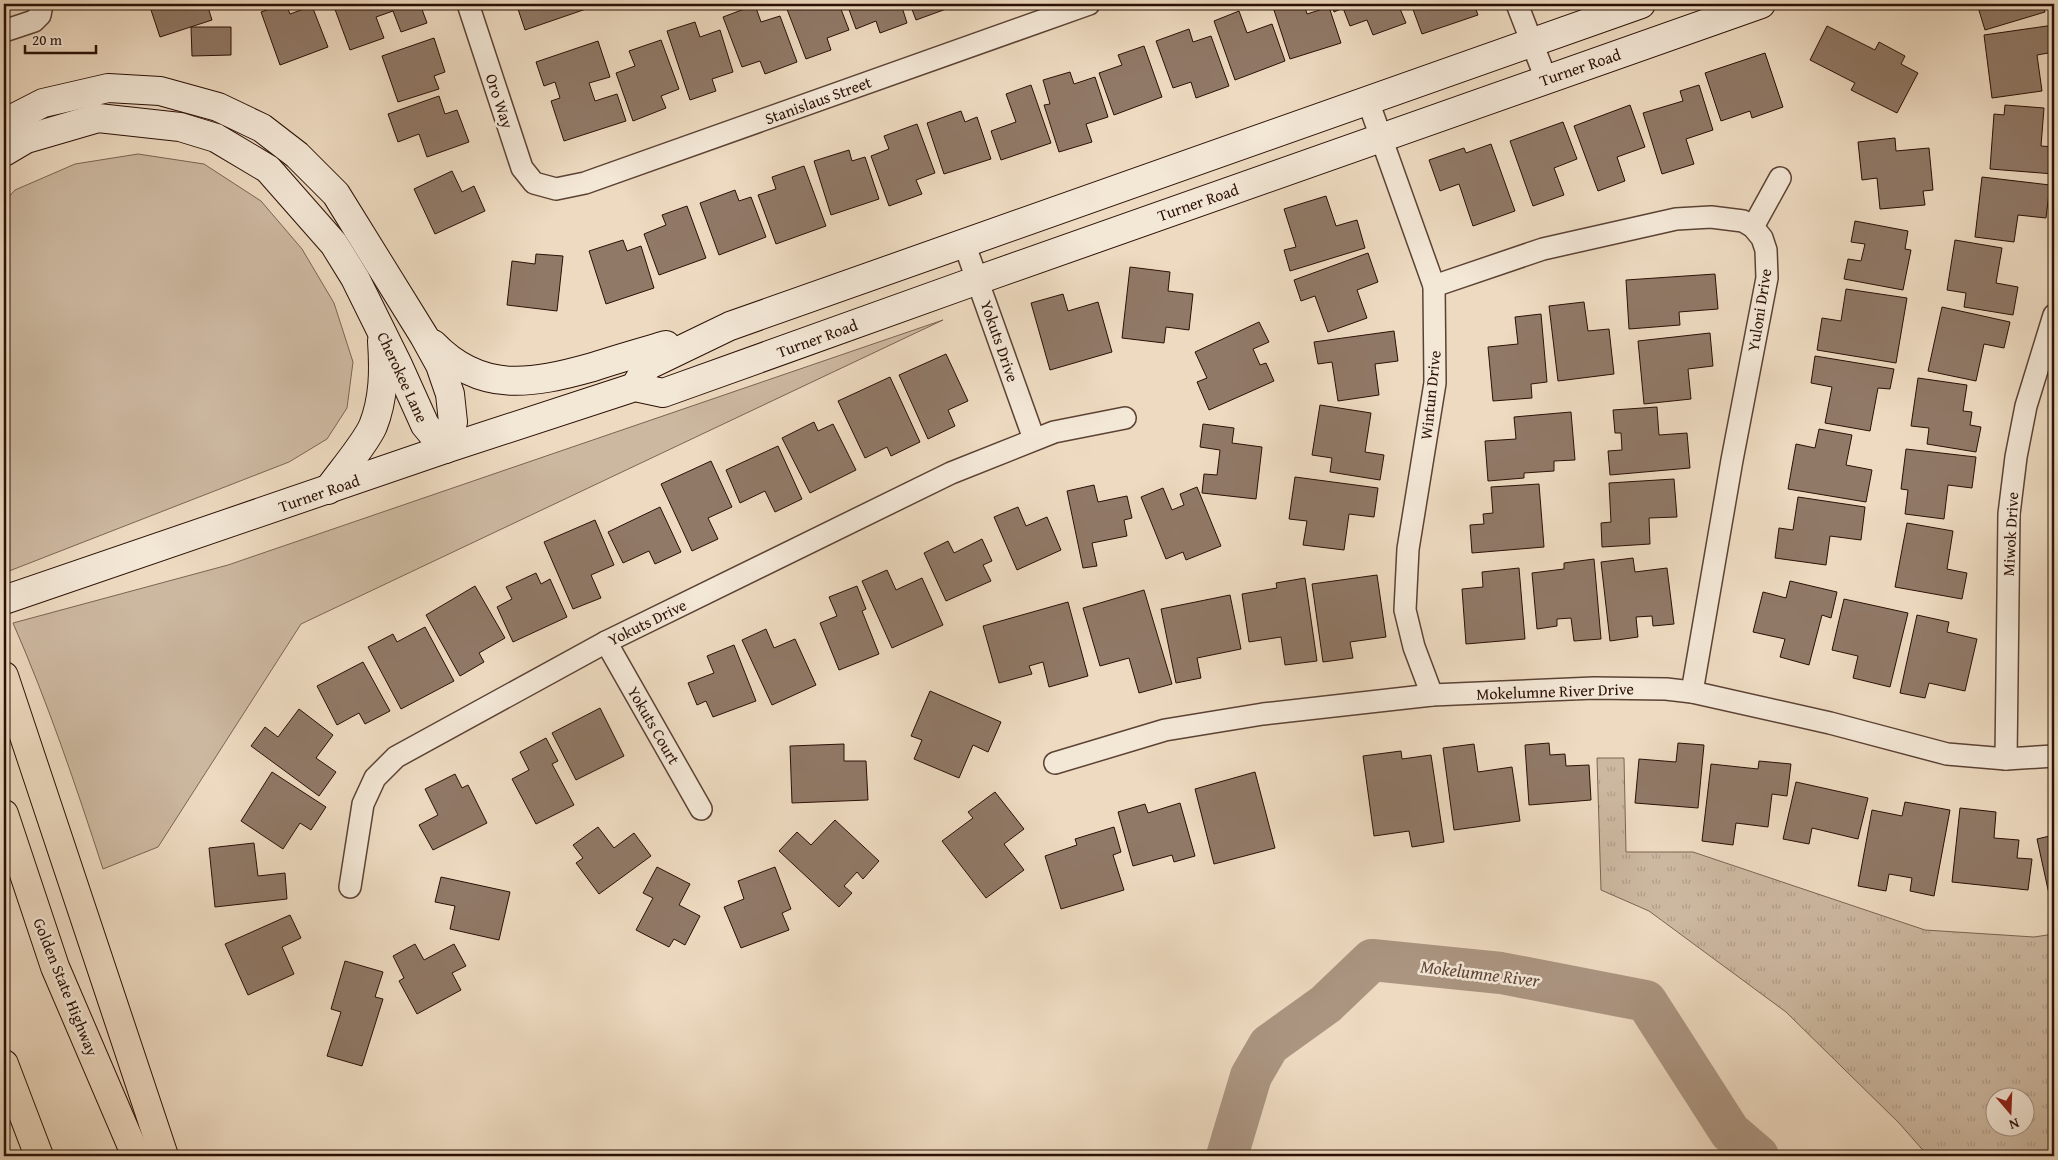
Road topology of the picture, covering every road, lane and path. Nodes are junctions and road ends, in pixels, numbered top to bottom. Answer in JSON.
{"nodes":[{"id":1,"x":42,"y":4,"type":"edge"},
{"id":2,"x":468,"y":4,"type":"edge"},
{"id":3,"x":1089,"y":4,"type":"edge"},
{"id":4,"x":1517,"y":4,"type":"edge"},
{"id":5,"x":1641,"y":4,"type":"edge"},
{"id":6,"x":1762,"y":4,"type":"edge"},
{"id":7,"x":4,"y":31,"type":"edge"},
{"id":8,"x":1532,"y":41,"type":"junction"},
{"id":9,"x":1546,"y":79,"type":"junction"},
{"id":10,"x":1368,"y":101,"type":"junction"},
{"id":11,"x":4,"y":123,"type":"edge"},
{"id":12,"x":1382,"y":138,"type":"junction"},
{"id":13,"x":4,"y":152,"type":"edge"},
{"id":14,"x":1780,"y":178,"type":"dead end"},
{"id":15,"x":546,"y":186,"type":"joint"},
{"id":16,"x":1753,"y":227,"type":"junction"},
{"id":17,"x":964,"y":243,"type":"junction"},
{"id":18,"x":978,"y":280,"type":"junction"},
{"id":19,"x":1434,"y":286,"type":"junction"},
{"id":20,"x":2054,"y":315,"type":"edge"},
{"id":21,"x":730,"y":326,"type":"junction"},
{"id":22,"x":382,"y":332,"type":"junction"},
{"id":23,"x":424,"y":336,"type":"junction"},
{"id":24,"x":2047,"y":364,"type":"edge"},
{"id":25,"x":635,"y":387,"type":"junction"},
{"id":26,"x":1125,"y":418,"type":"dead end"},
{"id":27,"x":1034,"y":439,"type":"junction"},
{"id":28,"x":445,"y":449,"type":"junction"},
{"id":29,"x":328,"y":490,"type":"junction"},
{"id":30,"x":15,"y":596,"type":"edge"},
{"id":31,"x":606,"y":642,"type":"junction"},
{"id":32,"x":4,"y":676,"type":"edge"},
{"id":33,"x":1692,"y":692,"type":"junction"},
{"id":34,"x":1432,"y":695,"type":"junction"},
{"id":35,"x":2054,"y":756,"type":"edge"},
{"id":36,"x":2006,"y":759,"type":"junction"},
{"id":37,"x":1055,"y":763,"type":"dead end"},
{"id":38,"x":701,"y":809,"type":"dead end"},
{"id":39,"x":4,"y":814,"type":"edge"},
{"id":40,"x":350,"y":887,"type":"dead end"},
{"id":41,"x":4,"y":1064,"type":"edge"},
{"id":42,"x":39,"y":1156,"type":"edge"},
{"id":43,"x":136,"y":1156,"type":"edge"},
{"id":44,"x":164,"y":1156,"type":"edge"}],
"edges":[{"from":1,"to":7,"type":"street"},
{"from":2,"to":15,"type":"street","name":"Oro Way"},
{"from":3,"to":15,"type":"street","name":"Stanislaus Street"},
{"from":4,"to":8,"type":"street"},
{"from":5,"to":8,"type":"main road"},
{"from":6,"to":9,"type":"main road","name":"Turner Road"},
{"from":8,"to":9,"type":"street"},
{"from":8,"to":10,"type":"main road"},
{"from":9,"to":12,"type":"main road","name":"Turner Road"},
{"from":10,"to":12,"type":"street","name":"Wintun Drive"},
{"from":10,"to":17,"type":"main road"},
{"from":11,"to":23,"type":"main road","name":"Cherokee Lane"},
{"from":12,"to":18,"type":"main road","name":"Turner Road"},
{"from":12,"to":19,"type":"street","name":"Wintun Drive"},
{"from":13,"to":22,"type":"main road","name":"Cherokee Lane"},
{"from":14,"to":16,"type":"street"},
{"from":16,"to":19,"type":"street"},
{"from":16,"to":33,"type":"street","name":"Yuloni Drive"},
{"from":17,"to":18,"type":"street","name":"Yokuts Drive"},
{"from":17,"to":21,"type":"main road"},
{"from":18,"to":25,"type":"main road","name":"Turner Road"},
{"from":18,"to":27,"type":"street","name":"Yokuts Drive"},
{"from":19,"to":34,"type":"street","name":"Wintun Drive"},
{"from":20,"to":24,"type":"street","name":"Miwok Drive"},
{"from":21,"to":23,"type":"main road"},
{"from":21,"to":25,"type":"main road"},
{"from":22,"to":28,"type":"main road","name":"Cherokee Lane"},
{"from":22,"to":29,"type":"main road"},
{"from":23,"to":28,"type":"main road","name":"Cherokee Lane"},
{"from":24,"to":36,"type":"street","name":"Miwok Drive"},
{"from":25,"to":28,"type":"main road","name":"Turner Road"},
{"from":26,"to":27,"type":"street","name":"Yokuts Drive"},
{"from":27,"to":31,"type":"street","name":"Yokuts Drive"},
{"from":28,"to":29,"type":"main road","name":"Turner Road"},
{"from":29,"to":30,"type":"main road","name":"Turner Road"},
{"from":31,"to":38,"type":"street","name":"Yokuts Court"},
{"from":31,"to":40,"type":"street","name":"Yokuts Drive"},
{"from":32,"to":44,"type":"highway"},
{"from":33,"to":34,"type":"street","name":"Mokelumne River Drive"},
{"from":33,"to":36,"type":"street","name":"Mokelumne River Drive"},
{"from":34,"to":37,"type":"street","name":"Mokelumne River Drive"},
{"from":35,"to":36,"type":"street","name":"Mokelumne River Drive"},
{"from":39,"to":43,"type":"highway","name":"Golden State Highway"},
{"from":41,"to":42,"type":"highway"}]}
